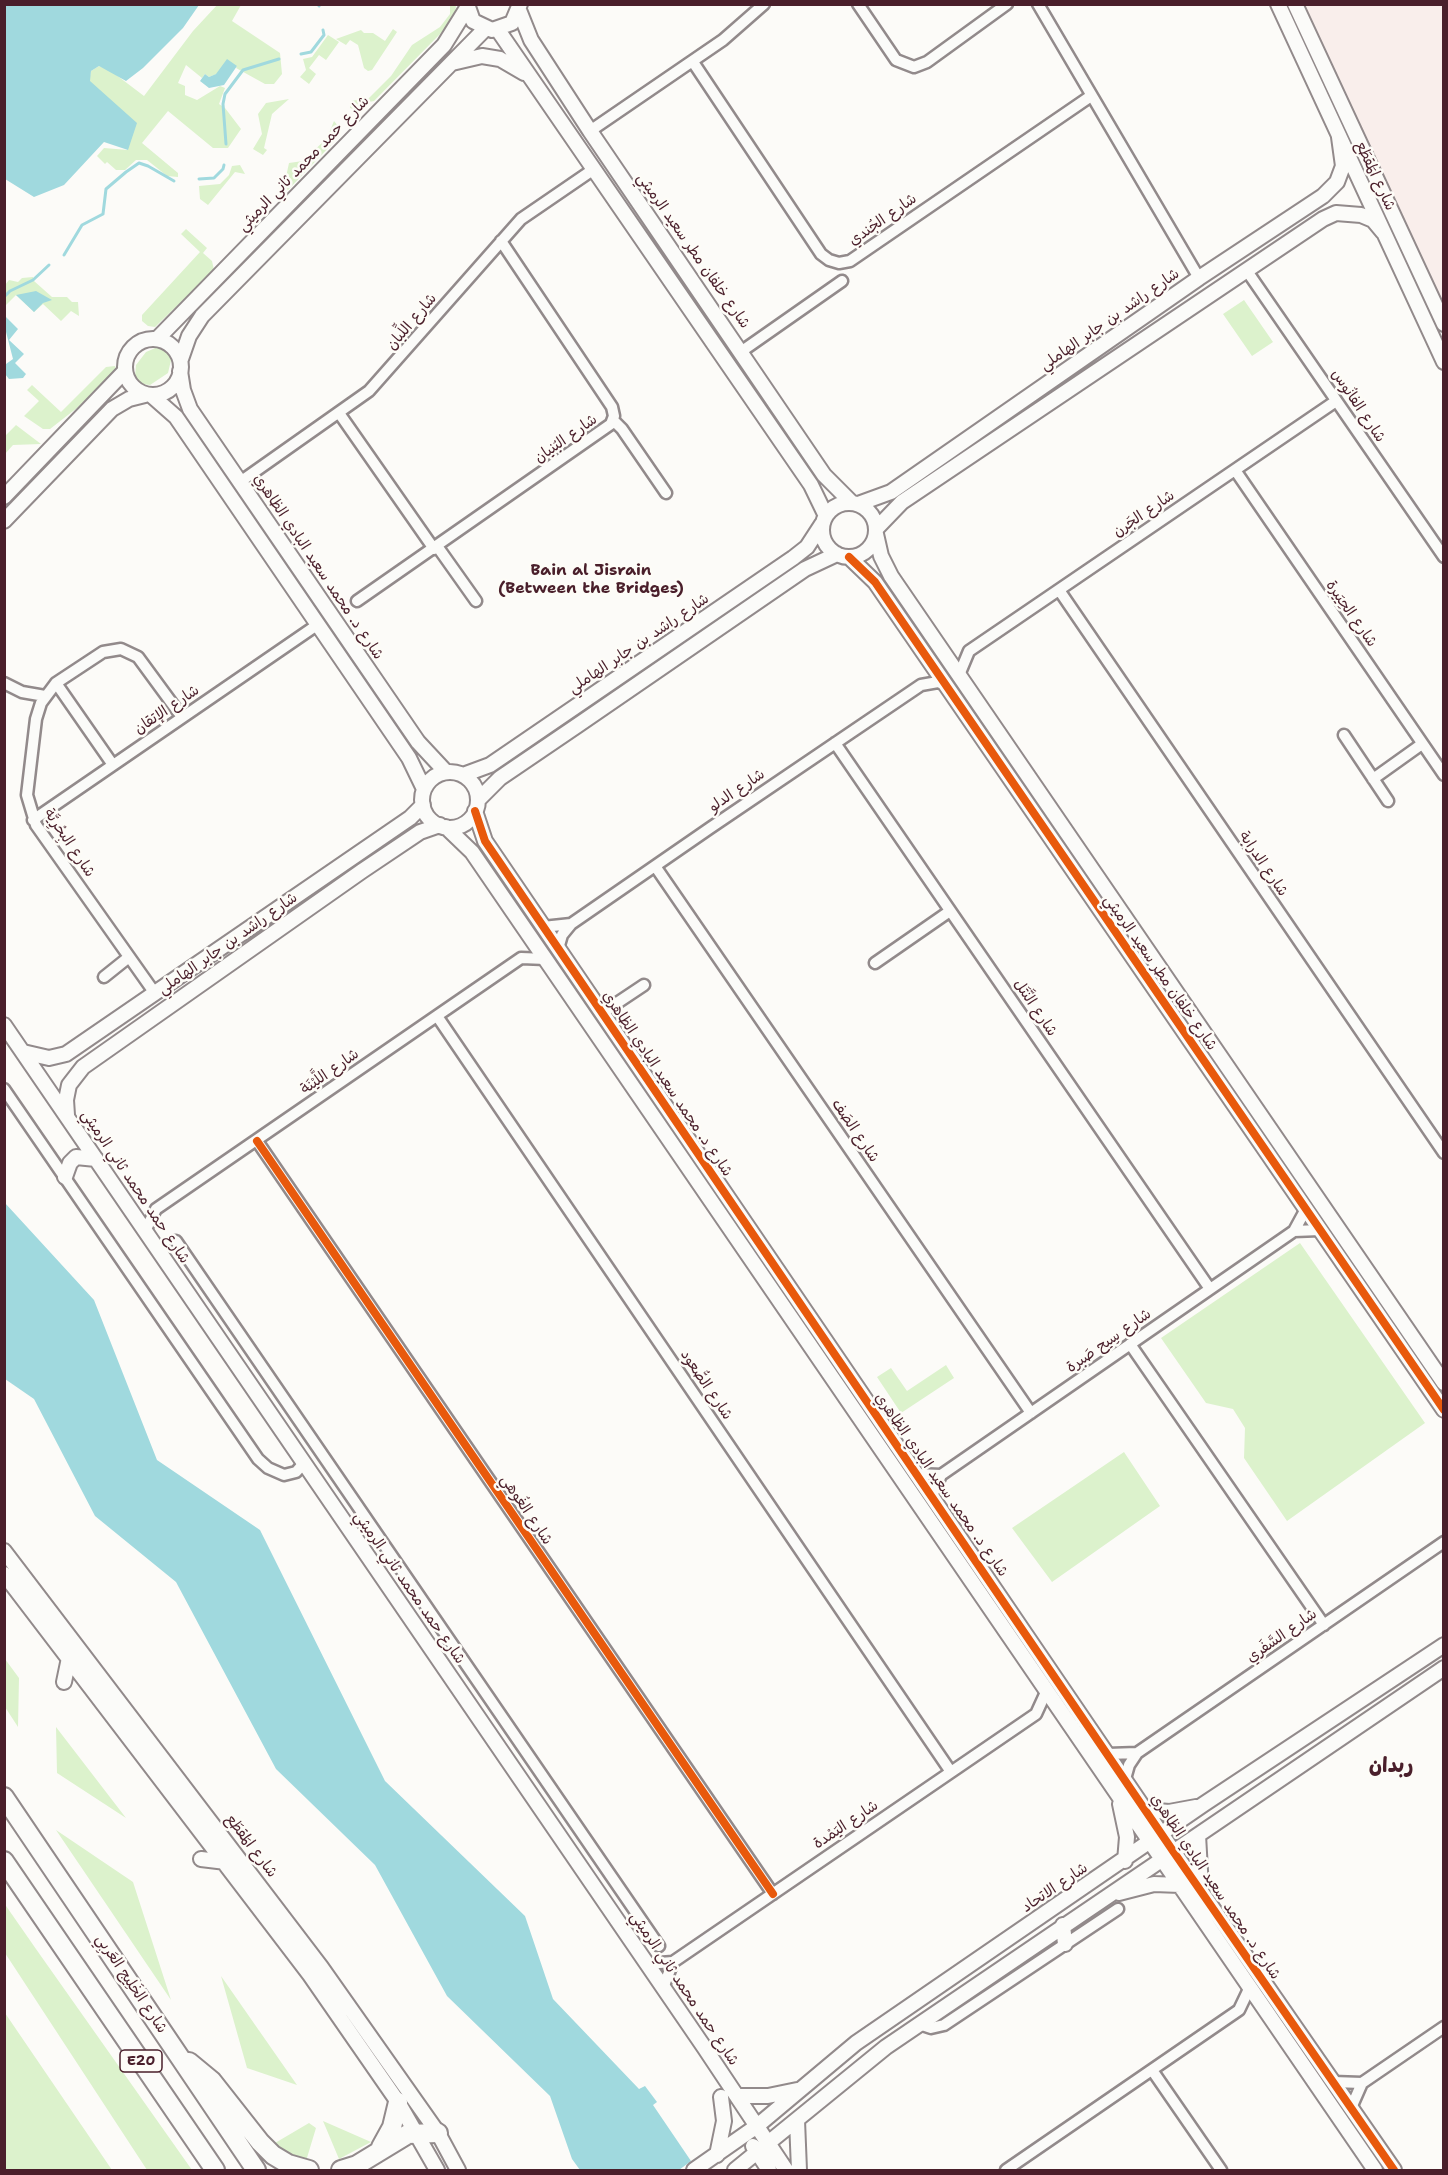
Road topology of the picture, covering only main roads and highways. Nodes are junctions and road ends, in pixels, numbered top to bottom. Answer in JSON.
{"nodes":[{"id":1,"x":4,"y":1797,"type":"edge"},
{"id":2,"x":4,"y":1861,"type":"edge"},
{"id":3,"x":177,"y":2054,"type":"junction"},
{"id":4,"x":398,"y":2102,"type":"road end"},
{"id":5,"x":438,"y":2133,"type":"road end"},
{"id":6,"x":380,"y":2150,"type":"junction"},
{"id":7,"x":215,"y":2170,"type":"edge"},
{"id":8,"x":256,"y":2170,"type":"edge"},
{"id":9,"x":309,"y":2170,"type":"edge"},
{"id":10,"x":341,"y":2170,"type":"edge"}],
"edges":[{"from":1,"to":3,"type":"highway","name":"شارع الخَلِيج العَربِي","number":"E20"},
{"from":2,"to":7,"type":"highway","number":"E20"},
{"from":3,"to":8,"type":"highway","name":"شارع الخَلِيج العَربِي","number":"E20"},
{"from":3,"to":9,"type":"highway"},
{"from":4,"to":6,"type":"highway"},
{"from":5,"to":6,"type":"highway"},
{"from":6,"to":10,"type":"highway"}]}
